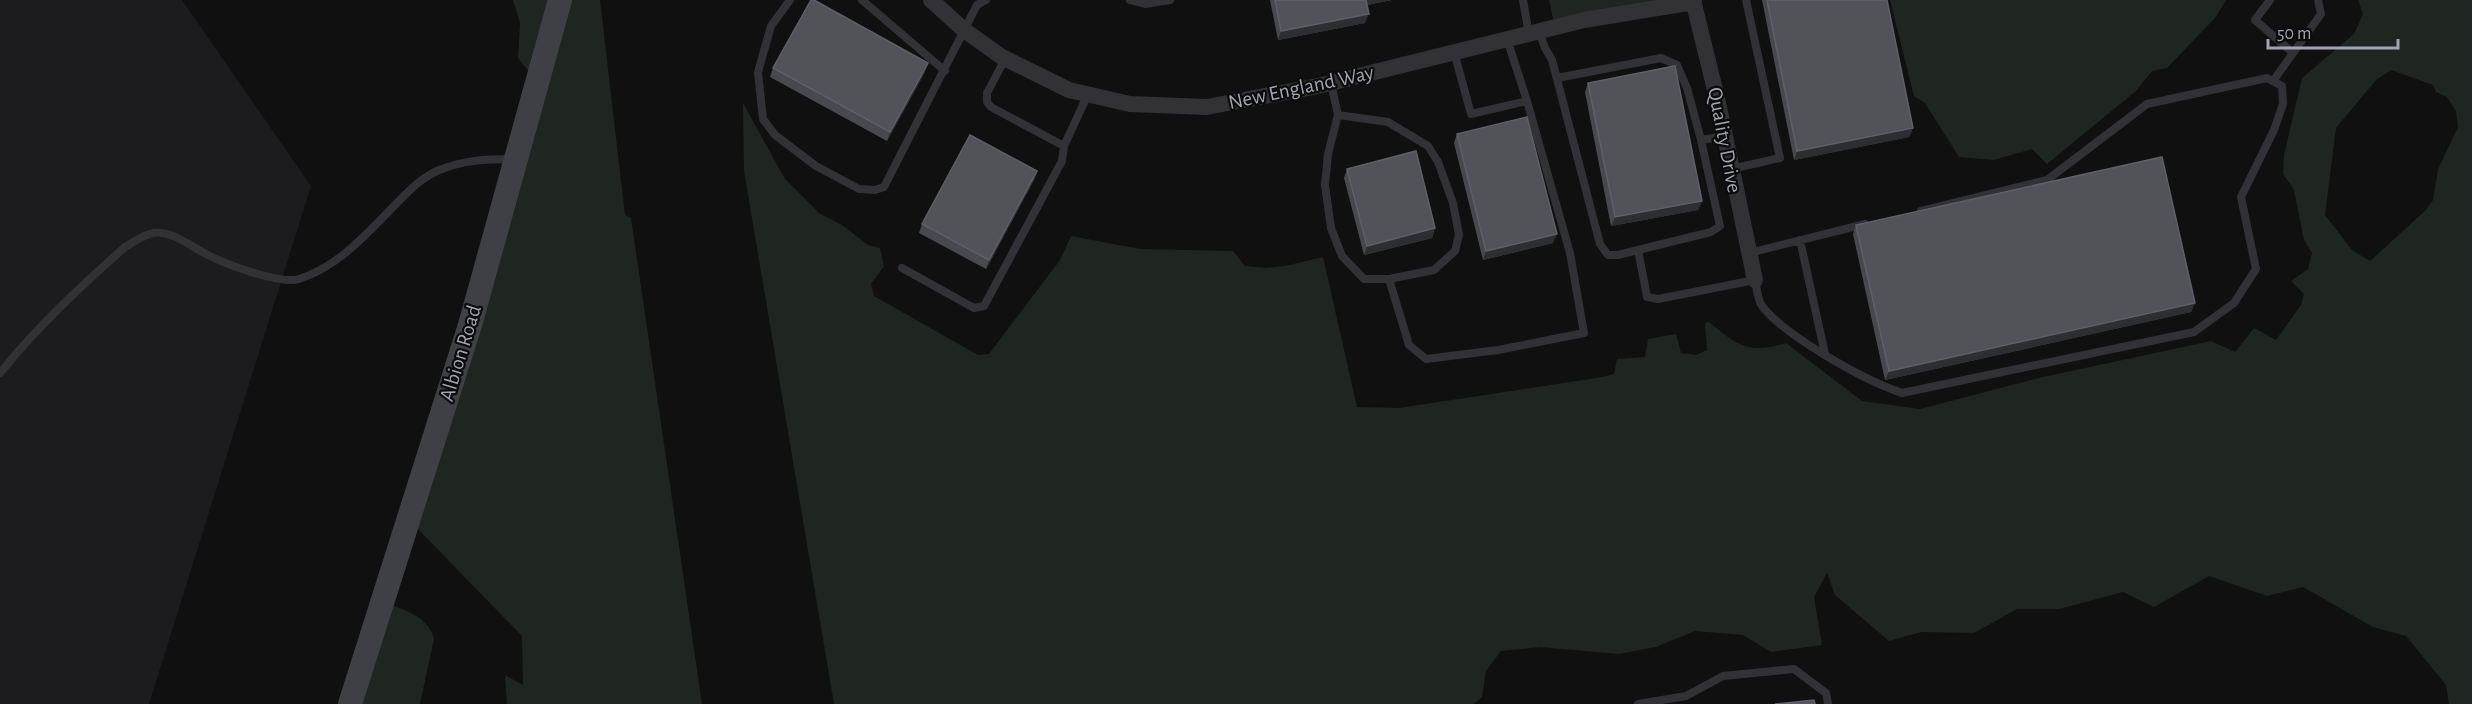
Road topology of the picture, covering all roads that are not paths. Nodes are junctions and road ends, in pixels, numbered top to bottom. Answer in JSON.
{"nodes":[{"id":1,"x":560,"y":0,"type":"edge"},
{"id":2,"x":862,"y":0,"type":"edge"},
{"id":3,"x":931,"y":0,"type":"edge"},
{"id":4,"x":986,"y":0,"type":"edge"},
{"id":5,"x":1130,"y":0,"type":"edge"},
{"id":6,"x":1170,"y":0,"type":"edge"},
{"id":7,"x":1523,"y":0,"type":"edge"},
{"id":8,"x":1746,"y":0,"type":"edge"},
{"id":9,"x":2270,"y":0,"type":"edge"},
{"id":10,"x":2318,"y":0,"type":"edge"},
{"id":11,"x":788,"y":1,"type":"edge"},
{"id":12,"x":1694,"y":1,"type":"edge"},
{"id":13,"x":964,"y":30,"type":"junction"},
{"id":14,"x":1534,"y":32,"type":"junction"},
{"id":15,"x":1507,"y":39,"type":"junction"},
{"id":16,"x":1454,"y":52,"type":"junction"},
{"id":17,"x":2293,"y":53,"type":"junction"},
{"id":18,"x":1005,"y":59,"type":"junction"},
{"id":19,"x":945,"y":71,"type":"junction"},
{"id":20,"x":1557,"y":78,"type":"junction"},
{"id":21,"x":2273,"y":81,"type":"junction"},
{"id":22,"x":1331,"y":83,"type":"junction"},
{"id":23,"x":1088,"y":94,"type":"junction"},
{"id":24,"x":1527,"y":101,"type":"junction"},
{"id":25,"x":1338,"y":115,"type":"junction"},
{"id":26,"x":1724,"y":136,"type":"junction"},
{"id":27,"x":1701,"y":140,"type":"junction"},
{"id":28,"x":1064,"y":146,"type":"junction"},
{"id":29,"x":516,"y":159,"type":"junction"},
{"id":30,"x":1730,"y":169,"type":"junction"},
{"id":31,"x":1912,"y":213,"type":"edge"},
{"id":32,"x":1878,"y":221,"type":"edge"},
{"id":33,"x":1800,"y":240,"type":"junction"},
{"id":34,"x":1638,"y":250,"type":"junction"},
{"id":35,"x":1749,"y":253,"type":"junction"},
{"id":36,"x":902,"y":268,"type":"dead end"},
{"id":37,"x":1389,"y":279,"type":"junction"},
{"id":38,"x":1755,"y":280,"type":"junction"},
{"id":39,"x":1825,"y":354,"type":"junction"},
{"id":40,"x":0,"y":374,"type":"edge"},
{"id":41,"x":350,"y":704,"type":"edge"},
{"id":42,"x":1638,"y":704,"type":"edge"},
{"id":43,"x":1828,"y":704,"type":"edge"}],
"edges":[{"from":1,"to":29,"type":"main road","name":"Albion Road"},
{"from":2,"to":19,"type":"lane"},
{"from":3,"to":13,"type":"street","name":"New England Way"},
{"from":4,"to":13,"type":"lane"},
{"from":5,"to":6,"type":"lane"},
{"from":7,"to":14,"type":"lane"},
{"from":8,"to":30,"type":"lane"},
{"from":9,"to":17,"type":"lane"},
{"from":10,"to":17,"type":"lane"},
{"from":11,"to":19,"type":"lane"},
{"from":12,"to":14,"type":"street","name":"New England Way"},
{"from":12,"to":26,"type":"street","name":"Quality Drive"},
{"from":13,"to":18,"type":"street","name":"New England Way"},
{"from":13,"to":19,"type":"lane"},
{"from":14,"to":15,"type":"street","name":"New England Way"},
{"from":14,"to":20,"type":"lane"},
{"from":15,"to":16,"type":"street","name":"New England Way"},
{"from":15,"to":24,"type":"lane"},
{"from":16,"to":22,"type":"street","name":"New England Way"},
{"from":16,"to":24,"type":"lane"},
{"from":17,"to":21,"type":"lane"},
{"from":18,"to":23,"type":"street","name":"New England Way"},
{"from":18,"to":28,"type":"lane"},
{"from":20,"to":27,"type":"lane"},
{"from":20,"to":34,"type":"lane"},
{"from":21,"to":31,"type":"lane"},
{"from":21,"to":39,"type":"lane"},
{"from":22,"to":23,"type":"street","name":"New England Way"},
{"from":22,"to":25,"type":"lane"},
{"from":23,"to":28,"type":"lane"},
{"from":24,"to":37,"type":"lane"},
{"from":25,"to":37,"type":"lane"},
{"from":25,"to":37,"type":"lane"},
{"from":26,"to":27,"type":"lane"},
{"from":26,"to":30,"type":"street","name":"Quality Drive"},
{"from":27,"to":34,"type":"lane"},
{"from":28,"to":36,"type":"lane"},
{"from":29,"to":40,"type":"lane"},
{"from":29,"to":41,"type":"main road","name":"Albion Road"},
{"from":30,"to":35,"type":"street","name":"Quality Drive"},
{"from":32,"to":33,"type":"lane"},
{"from":33,"to":35,"type":"lane"},
{"from":33,"to":39,"type":"lane"},
{"from":34,"to":38,"type":"lane"},
{"from":35,"to":38,"type":"street","name":"Quality Drive"},
{"from":38,"to":39,"type":"lane"},
{"from":42,"to":43,"type":"lane"}]}
